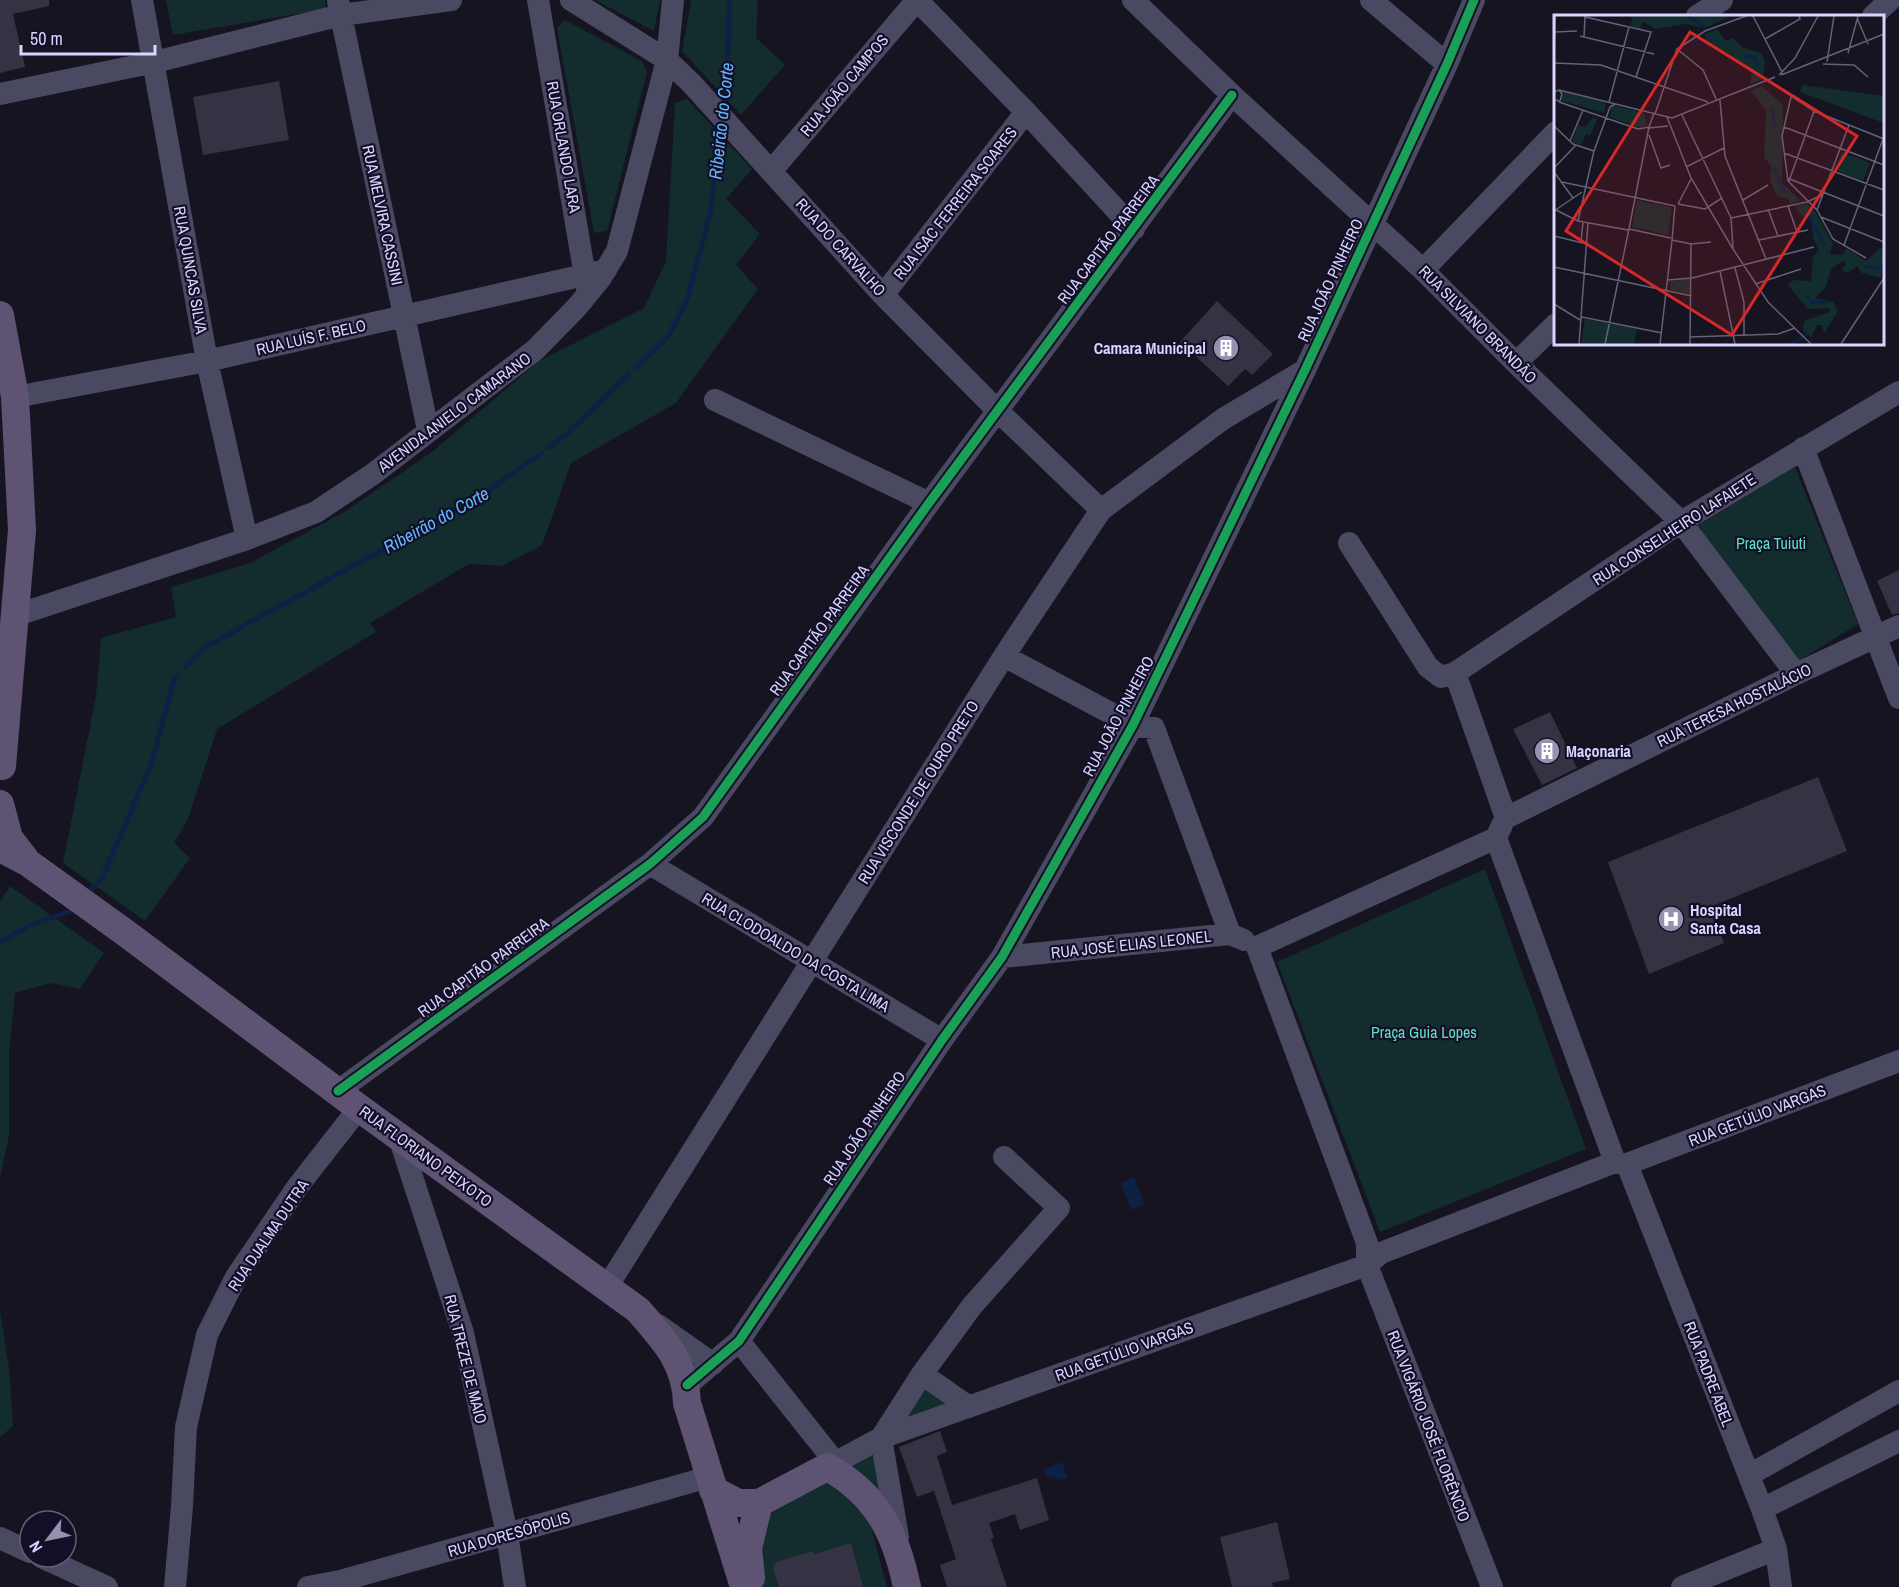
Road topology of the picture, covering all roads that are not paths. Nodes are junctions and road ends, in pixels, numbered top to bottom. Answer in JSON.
{"nodes":[{"id":1,"x":142,"y":0,"type":"edge"},
{"id":2,"x":451,"y":0,"type":"edge"},
{"id":3,"x":538,"y":0,"type":"edge"},
{"id":4,"x":571,"y":0,"type":"edge"},
{"id":5,"x":674,"y":0,"type":"edge"},
{"id":6,"x":917,"y":0,"type":"edge"},
{"id":7,"x":1132,"y":0,"type":"edge"},
{"id":8,"x":1371,"y":0,"type":"edge"},
{"id":9,"x":1474,"y":0,"type":"edge"},
{"id":10,"x":1722,"y":0,"type":"edge"},
{"id":11,"x":1890,"y":0,"type":"edge"},
{"id":12,"x":340,"y":8,"type":"edge"},
{"id":13,"x":1699,"y":15,"type":"edge"},
{"id":14,"x":1874,"y":15,"type":"edge"},
{"id":15,"x":667,"y":60,"type":"junction"},
{"id":16,"x":155,"y":62,"type":"junction"},
{"id":17,"x":1447,"y":64,"type":"junction"},
{"id":18,"x":0,"y":94,"type":"edge"},
{"id":19,"x":1232,"y":95,"type":"junction"},
{"id":20,"x":1026,"y":112,"type":"junction"},
{"id":21,"x":1554,"y":134,"type":"edge"},
{"id":22,"x":772,"y":170,"type":"junction"},
{"id":23,"x":1373,"y":223,"type":"junction"},
{"id":24,"x":1134,"y":229,"type":"junction"},
{"id":25,"x":1423,"y":270,"type":"junction"},
{"id":26,"x":593,"y":280,"type":"junction"},
{"id":27,"x":883,"y":295,"type":"junction"},
{"id":28,"x":0,"y":315,"type":"edge"},
{"id":29,"x":404,"y":315,"type":"junction"},
{"id":30,"x":1554,"y":326,"type":"edge"},
{"id":31,"x":207,"y":362,"type":"junction"},
{"id":32,"x":1516,"y":363,"type":"junction"},
{"id":33,"x":1305,"y":370,"type":"junction"},
{"id":34,"x":1899,"y":392,"type":"edge"},
{"id":35,"x":15,"y":397,"type":"junction"},
{"id":36,"x":715,"y":400,"type":"dead end"},
{"id":37,"x":998,"y":411,"type":"junction"},
{"id":38,"x":428,"y":430,"type":"junction"},
{"id":39,"x":1803,"y":448,"type":"junction"},
{"id":40,"x":929,"y":503,"type":"junction"},
{"id":41,"x":1101,"y":510,"type":"junction"},
{"id":42,"x":1682,"y":522,"type":"junction"},
{"id":43,"x":247,"y":539,"type":"junction"},
{"id":44,"x":1349,"y":543,"type":"dead end"},
{"id":45,"x":14,"y":616,"type":"junction"},
{"id":46,"x":1899,"y":626,"type":"edge"},
{"id":47,"x":1876,"y":637,"type":"junction"},
{"id":48,"x":1004,"y":656,"type":"junction"},
{"id":49,"x":1455,"y":673,"type":"junction"},
{"id":50,"x":1796,"y":674,"type":"junction"},
{"id":51,"x":4,"y":678,"type":"edge"},
{"id":52,"x":1899,"y":698,"type":"edge"},
{"id":53,"x":1133,"y":725,"type":"junction"},
{"id":54,"x":0,"y":765,"type":"edge"},
{"id":55,"x":0,"y":804,"type":"edge"},
{"id":56,"x":1501,"y":828,"type":"junction"},
{"id":57,"x":0,"y":848,"type":"edge"},
{"id":58,"x":30,"y":864,"type":"junction"},
{"id":59,"x":650,"y":864,"type":"junction"},
{"id":60,"x":1230,"y":934,"type":"junction"},
{"id":61,"x":1257,"y":947,"type":"junction"},
{"id":62,"x":1002,"y":957,"type":"junction"},
{"id":63,"x":812,"y":963,"type":"junction"},
{"id":64,"x":942,"y":1040,"type":"junction"},
{"id":65,"x":1899,"y":1061,"type":"edge"},
{"id":66,"x":349,"y":1100,"type":"junction"},
{"id":67,"x":399,"y":1137,"type":"junction"},
{"id":68,"x":1004,"y":1157,"type":"dead end"},
{"id":69,"x":1621,"y":1163,"type":"junction"},
{"id":70,"x":1372,"y":1254,"type":"junction"},
{"id":71,"x":607,"y":1287,"type":"junction"},
{"id":72,"x":739,"y":1341,"type":"junction"},
{"id":73,"x":694,"y":1368,"type":"junction"},
{"id":74,"x":922,"y":1374,"type":"junction"},
{"id":75,"x":1898,"y":1394,"type":"edge"},
{"id":76,"x":969,"y":1407,"type":"junction"},
{"id":77,"x":881,"y":1438,"type":"junction"},
{"id":78,"x":1899,"y":1441,"type":"edge"},
{"id":79,"x":831,"y":1464,"type":"junction"},
{"id":80,"x":1749,"y":1474,"type":"junction"},
{"id":81,"x":711,"y":1484,"type":"junction"},
{"id":82,"x":759,"y":1503,"type":"junction"},
{"id":83,"x":1762,"y":1509,"type":"junction"},
{"id":84,"x":507,"y":1534,"type":"junction"},
{"id":85,"x":0,"y":1538,"type":"edge"},
{"id":86,"x":18,"y":1546,"type":"edge"},
{"id":87,"x":1776,"y":1549,"type":"junction"},
{"id":88,"x":67,"y":1569,"type":"edge"},
{"id":89,"x":905,"y":1577,"type":"edge"},
{"id":90,"x":107,"y":1587,"type":"edge"},
{"id":91,"x":176,"y":1587,"type":"edge"},
{"id":92,"x":308,"y":1587,"type":"edge"},
{"id":93,"x":515,"y":1587,"type":"edge"},
{"id":94,"x":744,"y":1587,"type":"edge"},
{"id":95,"x":752,"y":1587,"type":"edge"},
{"id":96,"x":1492,"y":1587,"type":"edge"},
{"id":97,"x":1682,"y":1587,"type":"edge"},
{"id":98,"x":1781,"y":1587,"type":"edge"}],
"edges":[{"from":1,"to":16,"type":"street","name":"RUA QUINCAS SILVA"},
{"from":2,"to":12,"type":"street"},
{"from":3,"to":26,"type":"street","name":"RUA ORLANDO LARA"},
{"from":4,"to":15,"type":"street","name":"RUA DO CARVALHO"},
{"from":5,"to":15,"type":"street","name":"AVENIDA ANIELO CAMARANO"},
{"from":6,"to":20,"type":"street"},
{"from":6,"to":22,"type":"street","name":"RUA JOÃO CAMPOS"},
{"from":7,"to":19,"type":"street","name":"RUA SILVIANO BRANDÃO"},
{"from":8,"to":17,"type":"street"},
{"from":9,"to":17,"type":"street","name":"RUA JOÃO PINHEIRO"},
{"from":10,"to":13,"type":"street"},
{"from":11,"to":14,"type":"street"},
{"from":12,"to":16,"type":"street"},
{"from":12,"to":29,"type":"street","name":"RUA MELVIRA CASSINI"},
{"from":15,"to":22,"type":"street","name":"RUA DO CARVALHO"},
{"from":15,"to":26,"type":"street","name":"AVENIDA ANIELO CAMARANO"},
{"from":16,"to":18,"type":"street"},
{"from":16,"to":31,"type":"street","name":"RUA QUINCAS SILVA"},
{"from":17,"to":23,"type":"street","name":"RUA JOÃO PINHEIRO"},
{"from":19,"to":23,"type":"street","name":"RUA SILVIANO BRANDÃO"},
{"from":19,"to":24,"type":"street","name":"RUA CAPITÃO PARREIRA"},
{"from":20,"to":24,"type":"street"},
{"from":20,"to":27,"type":"street","name":"RUA ISAC FERREIRA SOARES"},
{"from":21,"to":25,"type":"street"},
{"from":22,"to":27,"type":"street","name":"RUA DO CARVALHO"},
{"from":23,"to":25,"type":"street","name":"RUA SILVIANO BRANDÃO"},
{"from":23,"to":33,"type":"street","name":"RUA JOÃO PINHEIRO"},
{"from":24,"to":37,"type":"street","name":"RUA CAPITÃO PARREIRA"},
{"from":25,"to":32,"type":"street","name":"RUA SILVIANO BRANDÃO"},
{"from":26,"to":29,"type":"street","name":"RUA LUÍS F. BELO"},
{"from":26,"to":38,"type":"street","name":"AVENIDA ANIELO CAMARANO"},
{"from":27,"to":37,"type":"street","name":"RUA DO CARVALHO"},
{"from":28,"to":35,"type":"main road"},
{"from":29,"to":31,"type":"street","name":"RUA LUÍS F. BELO"},
{"from":29,"to":38,"type":"street","name":"RUA MELVIRA CASSINI"},
{"from":30,"to":32,"type":"street"},
{"from":31,"to":35,"type":"street","name":"RUA LUÍS F. BELO"},
{"from":31,"to":43,"type":"street","name":"RUA QUINCAS SILVA"},
{"from":32,"to":42,"type":"street","name":"RUA SILVIANO BRANDÃO"},
{"from":33,"to":41,"type":"street","name":"RUA VISCONDE DE OURO PRETO"},
{"from":33,"to":53,"type":"street","name":"RUA JOÃO PINHEIRO"},
{"from":34,"to":39,"type":"street","name":"RUA CONSELHEIRO LAFAIETE"},
{"from":35,"to":45,"type":"main road"},
{"from":36,"to":40,"type":"street"},
{"from":37,"to":40,"type":"street","name":"RUA CAPITÃO PARREIRA"},
{"from":37,"to":41,"type":"street","name":"RUA DO CARVALHO"},
{"from":38,"to":43,"type":"street","name":"AVENIDA ANIELO CAMARANO"},
{"from":39,"to":42,"type":"street","name":"RUA CONSELHEIRO LAFAIETE"},
{"from":39,"to":47,"type":"street"},
{"from":40,"to":59,"type":"street","name":"RUA CAPITÃO PARREIRA"},
{"from":41,"to":48,"type":"street","name":"RUA VISCONDE DE OURO PRETO"},
{"from":42,"to":49,"type":"street","name":"RUA CONSELHEIRO LAFAIETE"},
{"from":42,"to":50,"type":"street","name":"RUA SILVIANO BRANDÃO"},
{"from":43,"to":45,"type":"street","name":"AVENIDA ANIELO CAMARANO"},
{"from":44,"to":49,"type":"street"},
{"from":45,"to":51,"type":"main road"},
{"from":46,"to":47,"type":"street","name":"RUA TERESA HOSTALÁCIO"},
{"from":47,"to":50,"type":"street","name":"RUA TERESA HOSTALÁCIO"},
{"from":47,"to":52,"type":"street"},
{"from":48,"to":53,"type":"street"},
{"from":48,"to":63,"type":"street","name":"RUA VISCONDE DE OURO PRETO"},
{"from":49,"to":56,"type":"street"},
{"from":50,"to":56,"type":"street","name":"RUA TERESA HOSTALÁCIO"},
{"from":51,"to":54,"type":"main road"},
{"from":53,"to":60,"type":"street"},
{"from":53,"to":62,"type":"street","name":"RUA JOÃO PINHEIRO"},
{"from":55,"to":58,"type":"main road","name":"RUA FLORIANO PEIXOTO"},
{"from":56,"to":61,"type":"street"},
{"from":56,"to":69,"type":"street"},
{"from":57,"to":58,"type":"main road","name":"RUA FLORIANO PEIXOTO"},
{"from":58,"to":66,"type":"main road","name":"RUA FLORIANO PEIXOTO"},
{"from":59,"to":63,"type":"street","name":"RUA CLODOALDO DA COSTA LIMA"},
{"from":59,"to":66,"type":"street","name":"RUA CAPITÃO PARREIRA"},
{"from":60,"to":61,"type":"street","name":"RUA JOSÉ ELIAS LEONEL"},
{"from":60,"to":62,"type":"street","name":"RUA JOSÉ ELIAS LEONEL"},
{"from":61,"to":70,"type":"street"},
{"from":62,"to":64,"type":"street","name":"RUA JOÃO PINHEIRO"},
{"from":63,"to":64,"type":"street","name":"RUA CLODOALDO DA COSTA LIMA"},
{"from":63,"to":71,"type":"street","name":"RUA VISCONDE DE OURO PRETO"},
{"from":64,"to":72,"type":"street","name":"RUA JOÃO PINHEIRO"},
{"from":65,"to":69,"type":"street","name":"RUA GETÚLIO VARGAS"},
{"from":66,"to":67,"type":"main road","name":"RUA FLORIANO PEIXOTO"},
{"from":66,"to":91,"type":"street","name":"RUA DJALMA DUTRA"},
{"from":67,"to":71,"type":"main road","name":"RUA FLORIANO PEIXOTO"},
{"from":67,"to":84,"type":"street","name":"RUA TREZE DE MAIO"},
{"from":68,"to":74,"type":"street"},
{"from":69,"to":70,"type":"street"},
{"from":69,"to":80,"type":"street","name":"RUA PADRE ABEL"},
{"from":70,"to":76,"type":"street","name":"RUA GETÚLIO VARGAS"},
{"from":70,"to":96,"type":"street","name":"RUA VIGÁRIO JOSÉ FLORÊNCIO"},
{"from":71,"to":73,"type":"main road","name":"RUA FLORIANO PEIXOTO"},
{"from":72,"to":73,"type":"street","name":"RUA JOÃO PINHEIRO"},
{"from":72,"to":79,"type":"street"},
{"from":73,"to":81,"type":"main road","name":"RUA FLORIANO PEIXOTO"},
{"from":74,"to":76,"type":"street"},
{"from":74,"to":77,"type":"street"},
{"from":75,"to":80,"type":"street"},
{"from":76,"to":77,"type":"street","name":"RUA GETÚLIO VARGAS"},
{"from":77,"to":79,"type":"street","name":"RUA GETÚLIO VARGAS"},
{"from":77,"to":89,"type":"street"},
{"from":78,"to":83,"type":"street"},
{"from":79,"to":82,"type":"main road"},
{"from":79,"to":89,"type":"main road"},
{"from":80,"to":83,"type":"street","name":"RUA PADRE ABEL"},
{"from":81,"to":82,"type":"main road"},
{"from":81,"to":84,"type":"street","name":"RUA DORESÓPOLIS"},
{"from":81,"to":94,"type":"main road","name":"RUA FLORIANO PEIXOTO"},
{"from":82,"to":95,"type":"main road"},
{"from":83,"to":87,"type":"street","name":"RUA PADRE ABEL"},
{"from":84,"to":92,"type":"street","name":"RUA DORESÓPOLIS"},
{"from":84,"to":93,"type":"street","name":"RUA TREZE DE MAIO"},
{"from":85,"to":86,"type":"street"},
{"from":87,"to":97,"type":"street"},
{"from":87,"to":98,"type":"street","name":"RUA PADRE ABEL"},
{"from":88,"to":90,"type":"street"}]}
